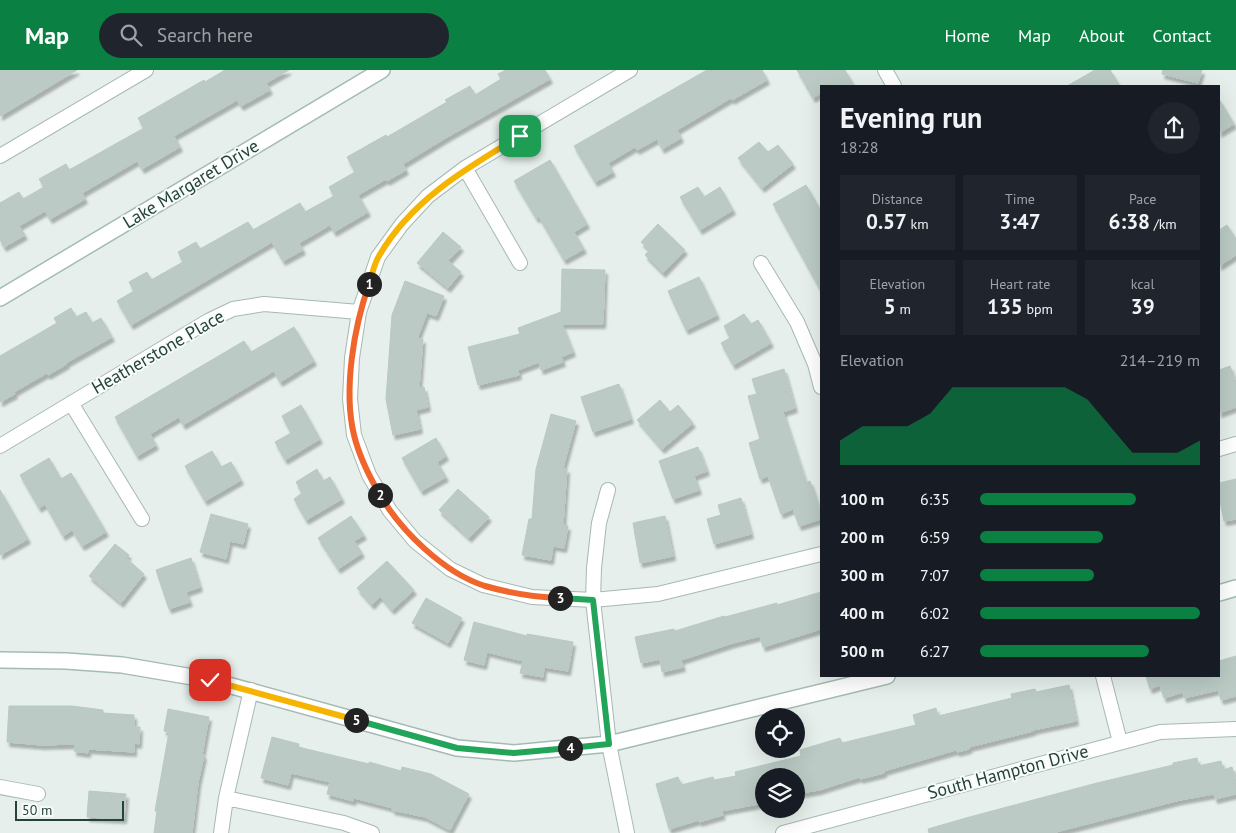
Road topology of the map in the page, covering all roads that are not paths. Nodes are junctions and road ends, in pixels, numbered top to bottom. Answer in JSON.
{"nodes":[{"id":1,"x":146,"y":70,"type":"edge"},
{"id":2,"x":382,"y":70,"type":"edge"},
{"id":3,"x":630,"y":70,"type":"edge"},
{"id":4,"x":885,"y":70,"type":"edge"},
{"id":5,"x":893,"y":85,"type":"edge"},
{"id":6,"x":0,"y":156,"type":"edge"},
{"id":7,"x":465,"y":168,"type":"junction"},
{"id":8,"x":520,"y":263,"type":"dead end"},
{"id":9,"x":761,"y":263,"type":"dead end"},
{"id":10,"x":0,"y":298,"type":"edge"},
{"id":11,"x":359,"y":312,"type":"junction"},
{"id":12,"x":820,"y":383,"type":"edge"},
{"id":13,"x":71,"y":403,"type":"junction"},
{"id":14,"x":1236,"y":444,"type":"edge"},
{"id":15,"x":0,"y":446,"type":"edge"},
{"id":16,"x":1220,"y":449,"type":"edge"},
{"id":17,"x":608,"y":490,"type":"dead end"},
{"id":18,"x":142,"y":519,"type":"dead end"},
{"id":19,"x":820,"y":554,"type":"edge"},
{"id":20,"x":1236,"y":588,"type":"edge"},
{"id":21,"x":1220,"y":593,"type":"edge"},
{"id":22,"x":593,"y":600,"type":"junction"},
{"id":23,"x":0,"y":660,"type":"edge"},
{"id":24,"x":883,"y":677,"type":"edge"},
{"id":25,"x":1104,"y":677,"type":"edge"},
{"id":26,"x":251,"y":690,"type":"junction"},
{"id":27,"x":1236,"y":729,"type":"edge"},
{"id":28,"x":1120,"y":742,"type":"junction"},
{"id":29,"x":609,"y":744,"type":"junction"},
{"id":30,"x":0,"y":787,"type":"edge"},
{"id":31,"x":38,"y":794,"type":"dead end"},
{"id":32,"x":226,"y":798,"type":"junction"},
{"id":33,"x":221,"y":833,"type":"edge"},
{"id":34,"x":372,"y":833,"type":"edge"},
{"id":35,"x":627,"y":833,"type":"edge"},
{"id":36,"x":783,"y":833,"type":"edge"}],
"edges":[{"from":1,"to":6,"type":"street"},
{"from":2,"to":10,"type":"street","name":"Lake Margaret Drive"},
{"from":3,"to":7,"type":"street"},
{"from":4,"to":5,"type":"street"},
{"from":7,"to":8,"type":"street"},
{"from":7,"to":11,"type":"street"},
{"from":9,"to":12,"type":"street"},
{"from":11,"to":13,"type":"street","name":"Heatherstone Place"},
{"from":11,"to":22,"type":"street"},
{"from":13,"to":15,"type":"street","name":"Heatherstone Place"},
{"from":13,"to":18,"type":"street"},
{"from":14,"to":16,"type":"street"},
{"from":17,"to":22,"type":"street"},
{"from":19,"to":22,"type":"street"},
{"from":20,"to":21,"type":"street"},
{"from":22,"to":29,"type":"street"},
{"from":23,"to":26,"type":"street"},
{"from":24,"to":29,"type":"street"},
{"from":25,"to":28,"type":"street"},
{"from":26,"to":29,"type":"street"},
{"from":26,"to":32,"type":"street"},
{"from":27,"to":28,"type":"street","name":"South Hampton Drive"},
{"from":28,"to":36,"type":"street","name":"South Hampton Drive"},
{"from":29,"to":35,"type":"street"},
{"from":30,"to":31,"type":"street"},
{"from":32,"to":33,"type":"street"},
{"from":32,"to":34,"type":"street"}]}
